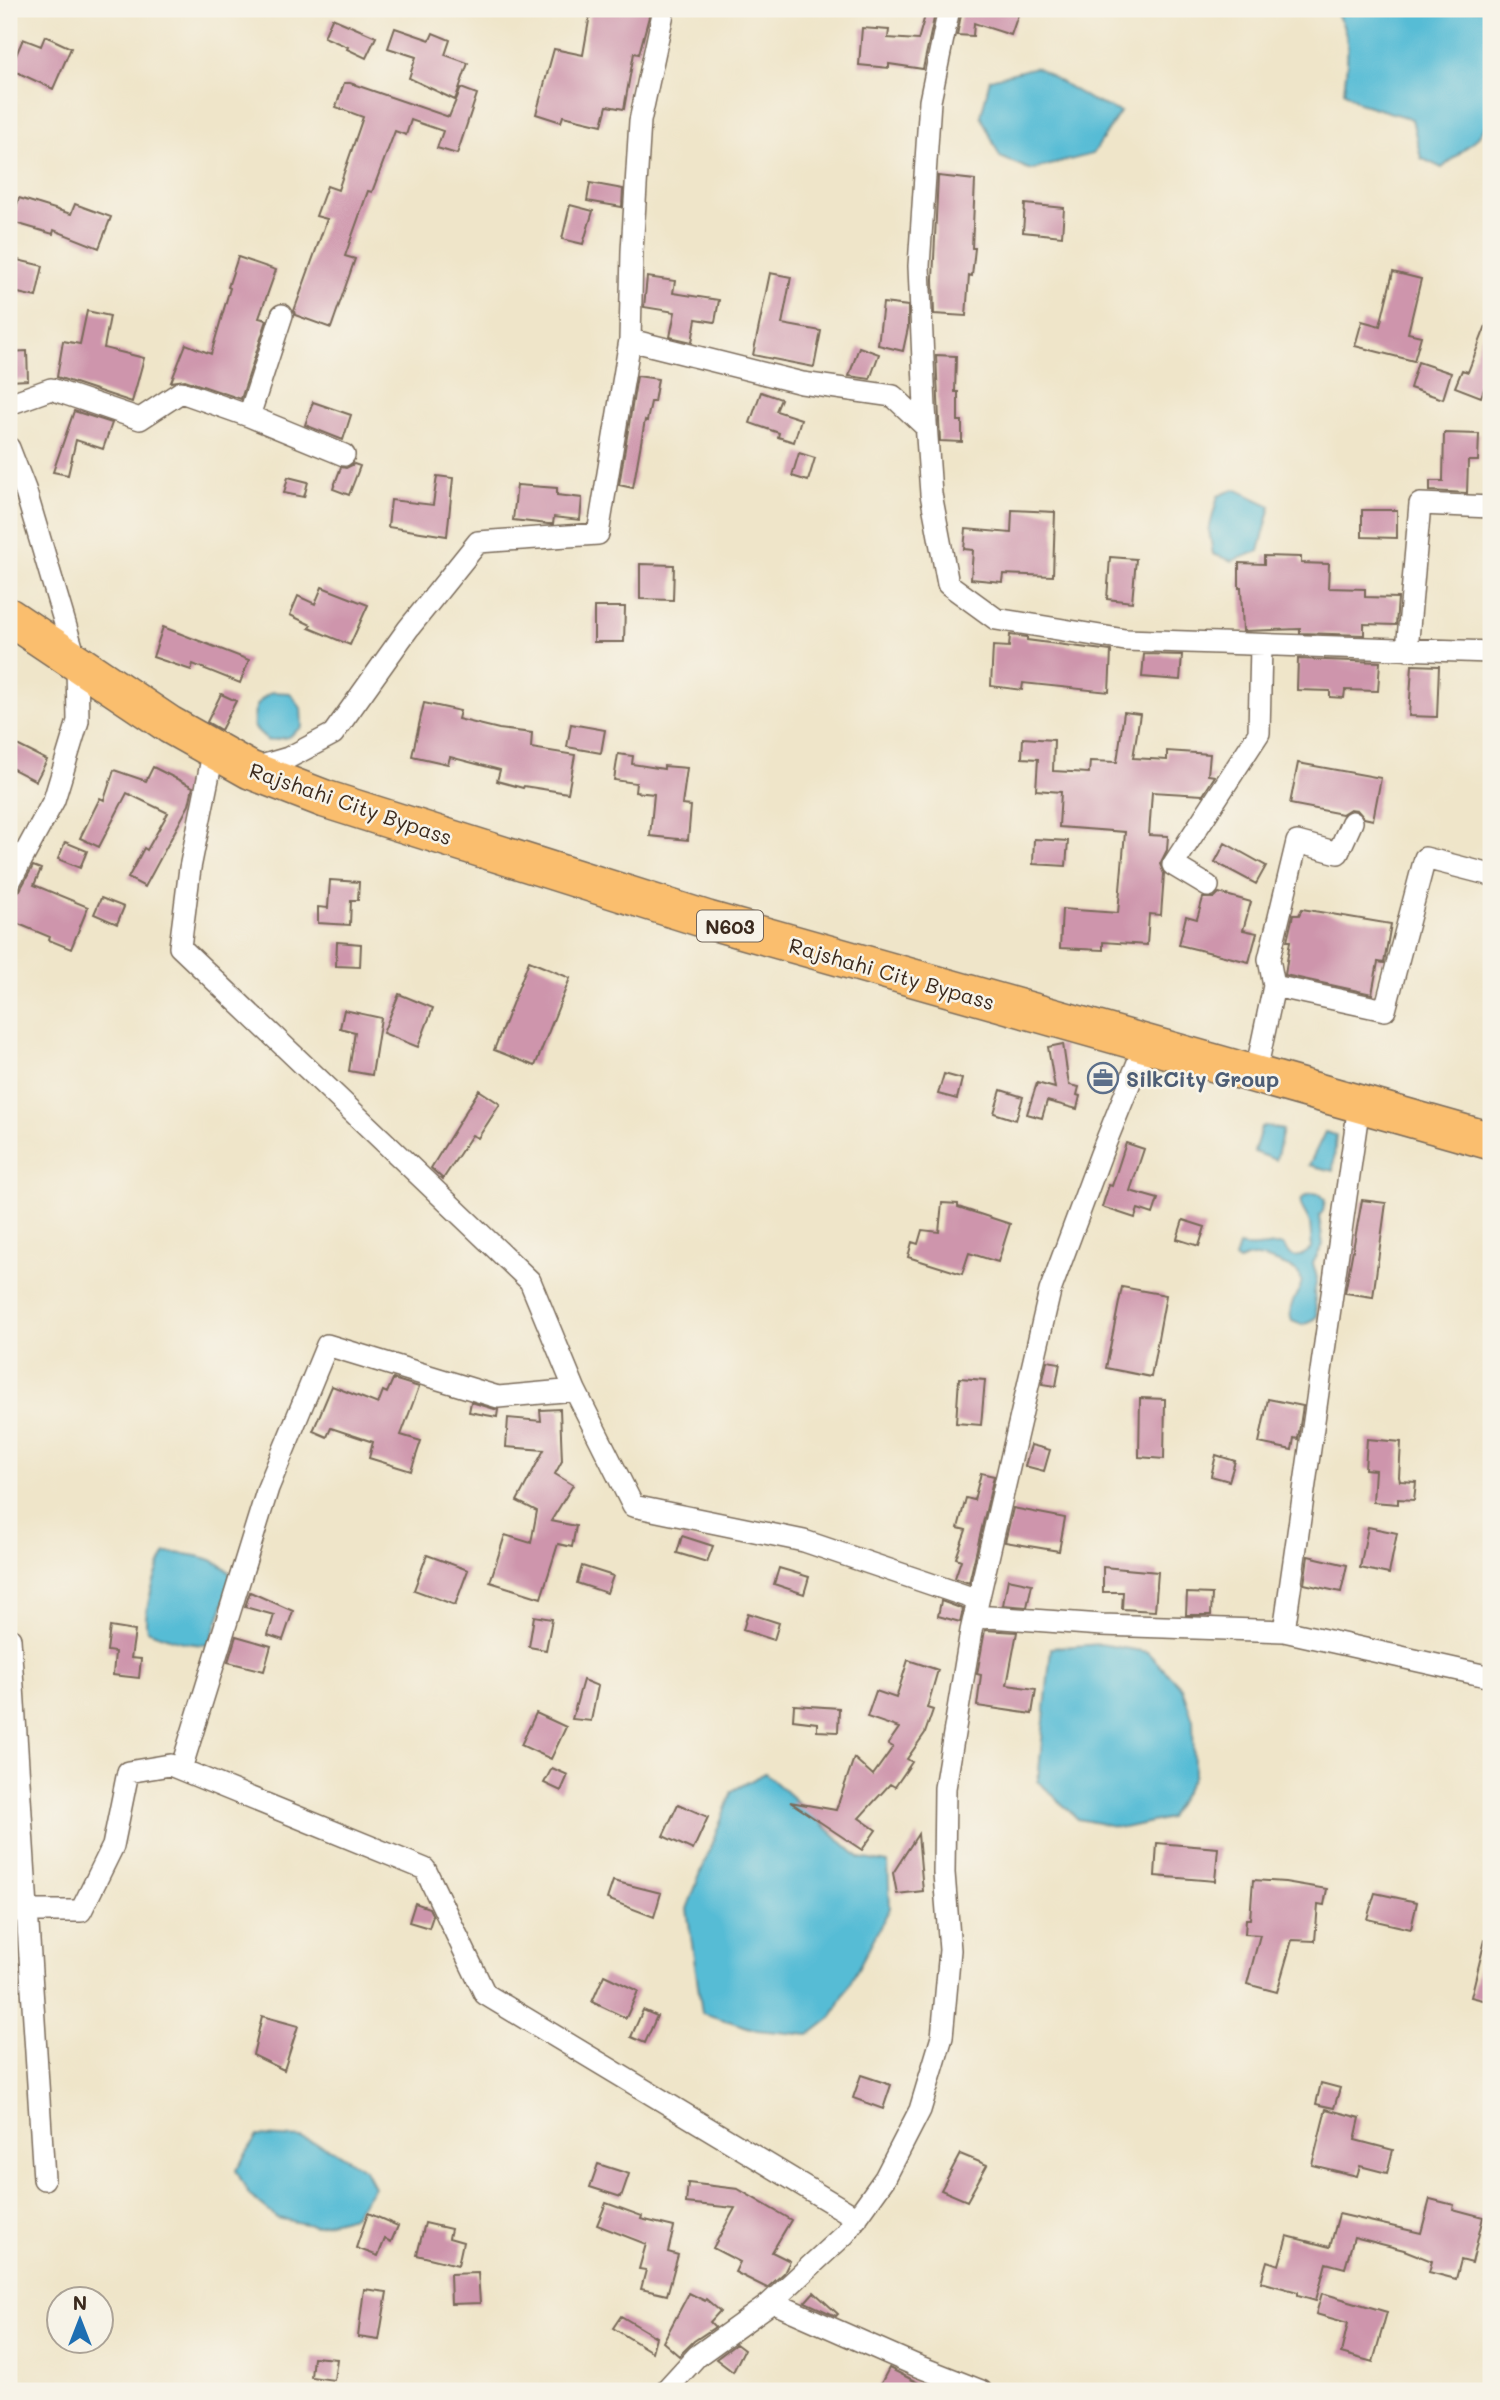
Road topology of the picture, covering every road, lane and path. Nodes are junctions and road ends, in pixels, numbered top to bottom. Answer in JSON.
{"nodes":[{"id":1,"x":664,"y":9,"type":"edge"},
{"id":2,"x":949,"y":9,"type":"edge"},
{"id":3,"x":282,"y":315,"type":"dead end"},
{"id":4,"x":630,"y":340,"type":"junction"},
{"id":5,"x":9,"y":404,"type":"edge"},
{"id":6,"x":249,"y":416,"type":"junction"},
{"id":7,"x":926,"y":427,"type":"junction"},
{"id":8,"x":9,"y":448,"type":"edge"},
{"id":9,"x":344,"y":455,"type":"dead end"},
{"id":10,"x":1491,"y":508,"type":"edge"},
{"id":11,"x":9,"y":617,"type":"edge"},
{"id":12,"x":1261,"y":645,"type":"junction"},
{"id":13,"x":1407,"y":649,"type":"junction"},
{"id":14,"x":1491,"y":652,"type":"edge"},
{"id":15,"x":76,"y":664,"type":"junction"},
{"id":16,"x":214,"y":749,"type":"junction"},
{"id":17,"x":250,"y":769,"type":"junction"},
{"id":18,"x":1352,"y":822,"type":"dead end"},
{"id":19,"x":1491,"y":875,"type":"edge"},
{"id":20,"x":9,"y":883,"type":"edge"},
{"id":21,"x":1208,"y":886,"type":"dead end"},
{"id":22,"x":1274,"y":986,"type":"junction"},
{"id":23,"x":1145,"y":1045,"type":"junction"},
{"id":24,"x":1255,"y":1076,"type":"junction"},
{"id":25,"x":1359,"y":1105,"type":"junction"},
{"id":26,"x":1491,"y":1141,"type":"edge"},
{"id":27,"x":575,"y":1390,"type":"junction"},
{"id":28,"x":976,"y":1608,"type":"junction"},
{"id":29,"x":1284,"y":1631,"type":"junction"},
{"id":30,"x":10,"y":1639,"type":"edge"},
{"id":31,"x":1491,"y":1677,"type":"edge"},
{"id":32,"x":181,"y":1769,"type":"junction"},
{"id":33,"x":18,"y":1911,"type":"edge"},
{"id":34,"x":44,"y":2179,"type":"dead end"},
{"id":35,"x":857,"y":2218,"type":"junction"},
{"id":36,"x":772,"y":2302,"type":"junction"},
{"id":37,"x":664,"y":2391,"type":"edge"},
{"id":38,"x":981,"y":2391,"type":"edge"}],
"edges":[{"from":1,"to":4,"type":"street"},
{"from":2,"to":7,"type":"street"},
{"from":3,"to":6,"type":"street"},
{"from":4,"to":7,"type":"street"},
{"from":4,"to":17,"type":"street"},
{"from":5,"to":6,"type":"street"},
{"from":6,"to":9,"type":"street"},
{"from":7,"to":12,"type":"street"},
{"from":8,"to":15,"type":"street"},
{"from":10,"to":13,"type":"street"},
{"from":11,"to":15,"type":"highway","name":"Rajshahi City Bypass","number":"N603"},
{"from":12,"to":13,"type":"street"},
{"from":12,"to":21,"type":"street"},
{"from":13,"to":14,"type":"street"},
{"from":15,"to":16,"type":"highway","name":"Rajshahi City Bypass","number":"N603"},
{"from":15,"to":20,"type":"street"},
{"from":16,"to":17,"type":"highway","name":"Rajshahi City Bypass","number":"N603"},
{"from":16,"to":27,"type":"street"},
{"from":17,"to":23,"type":"highway","name":"Rajshahi City Bypass","number":"N603"},
{"from":18,"to":22,"type":"street"},
{"from":19,"to":22,"type":"street"},
{"from":22,"to":24,"type":"street"},
{"from":23,"to":24,"type":"highway","name":"Rajshahi City Bypass","number":"N603"},
{"from":23,"to":28,"type":"street"},
{"from":24,"to":25,"type":"highway","name":"Rajshahi City Bypass","number":"N603"},
{"from":25,"to":26,"type":"highway","name":"Rajshahi City Bypass","number":"N603"},
{"from":25,"to":29,"type":"street"},
{"from":27,"to":28,"type":"street"},
{"from":27,"to":32,"type":"street"},
{"from":28,"to":29,"type":"street"},
{"from":28,"to":35,"type":"street"},
{"from":29,"to":31,"type":"street"},
{"from":30,"to":33,"type":"street"},
{"from":32,"to":33,"type":"street"},
{"from":32,"to":35,"type":"street"},
{"from":33,"to":34,"type":"street"},
{"from":35,"to":36,"type":"street"},
{"from":36,"to":37,"type":"street"},
{"from":36,"to":38,"type":"street"}]}
